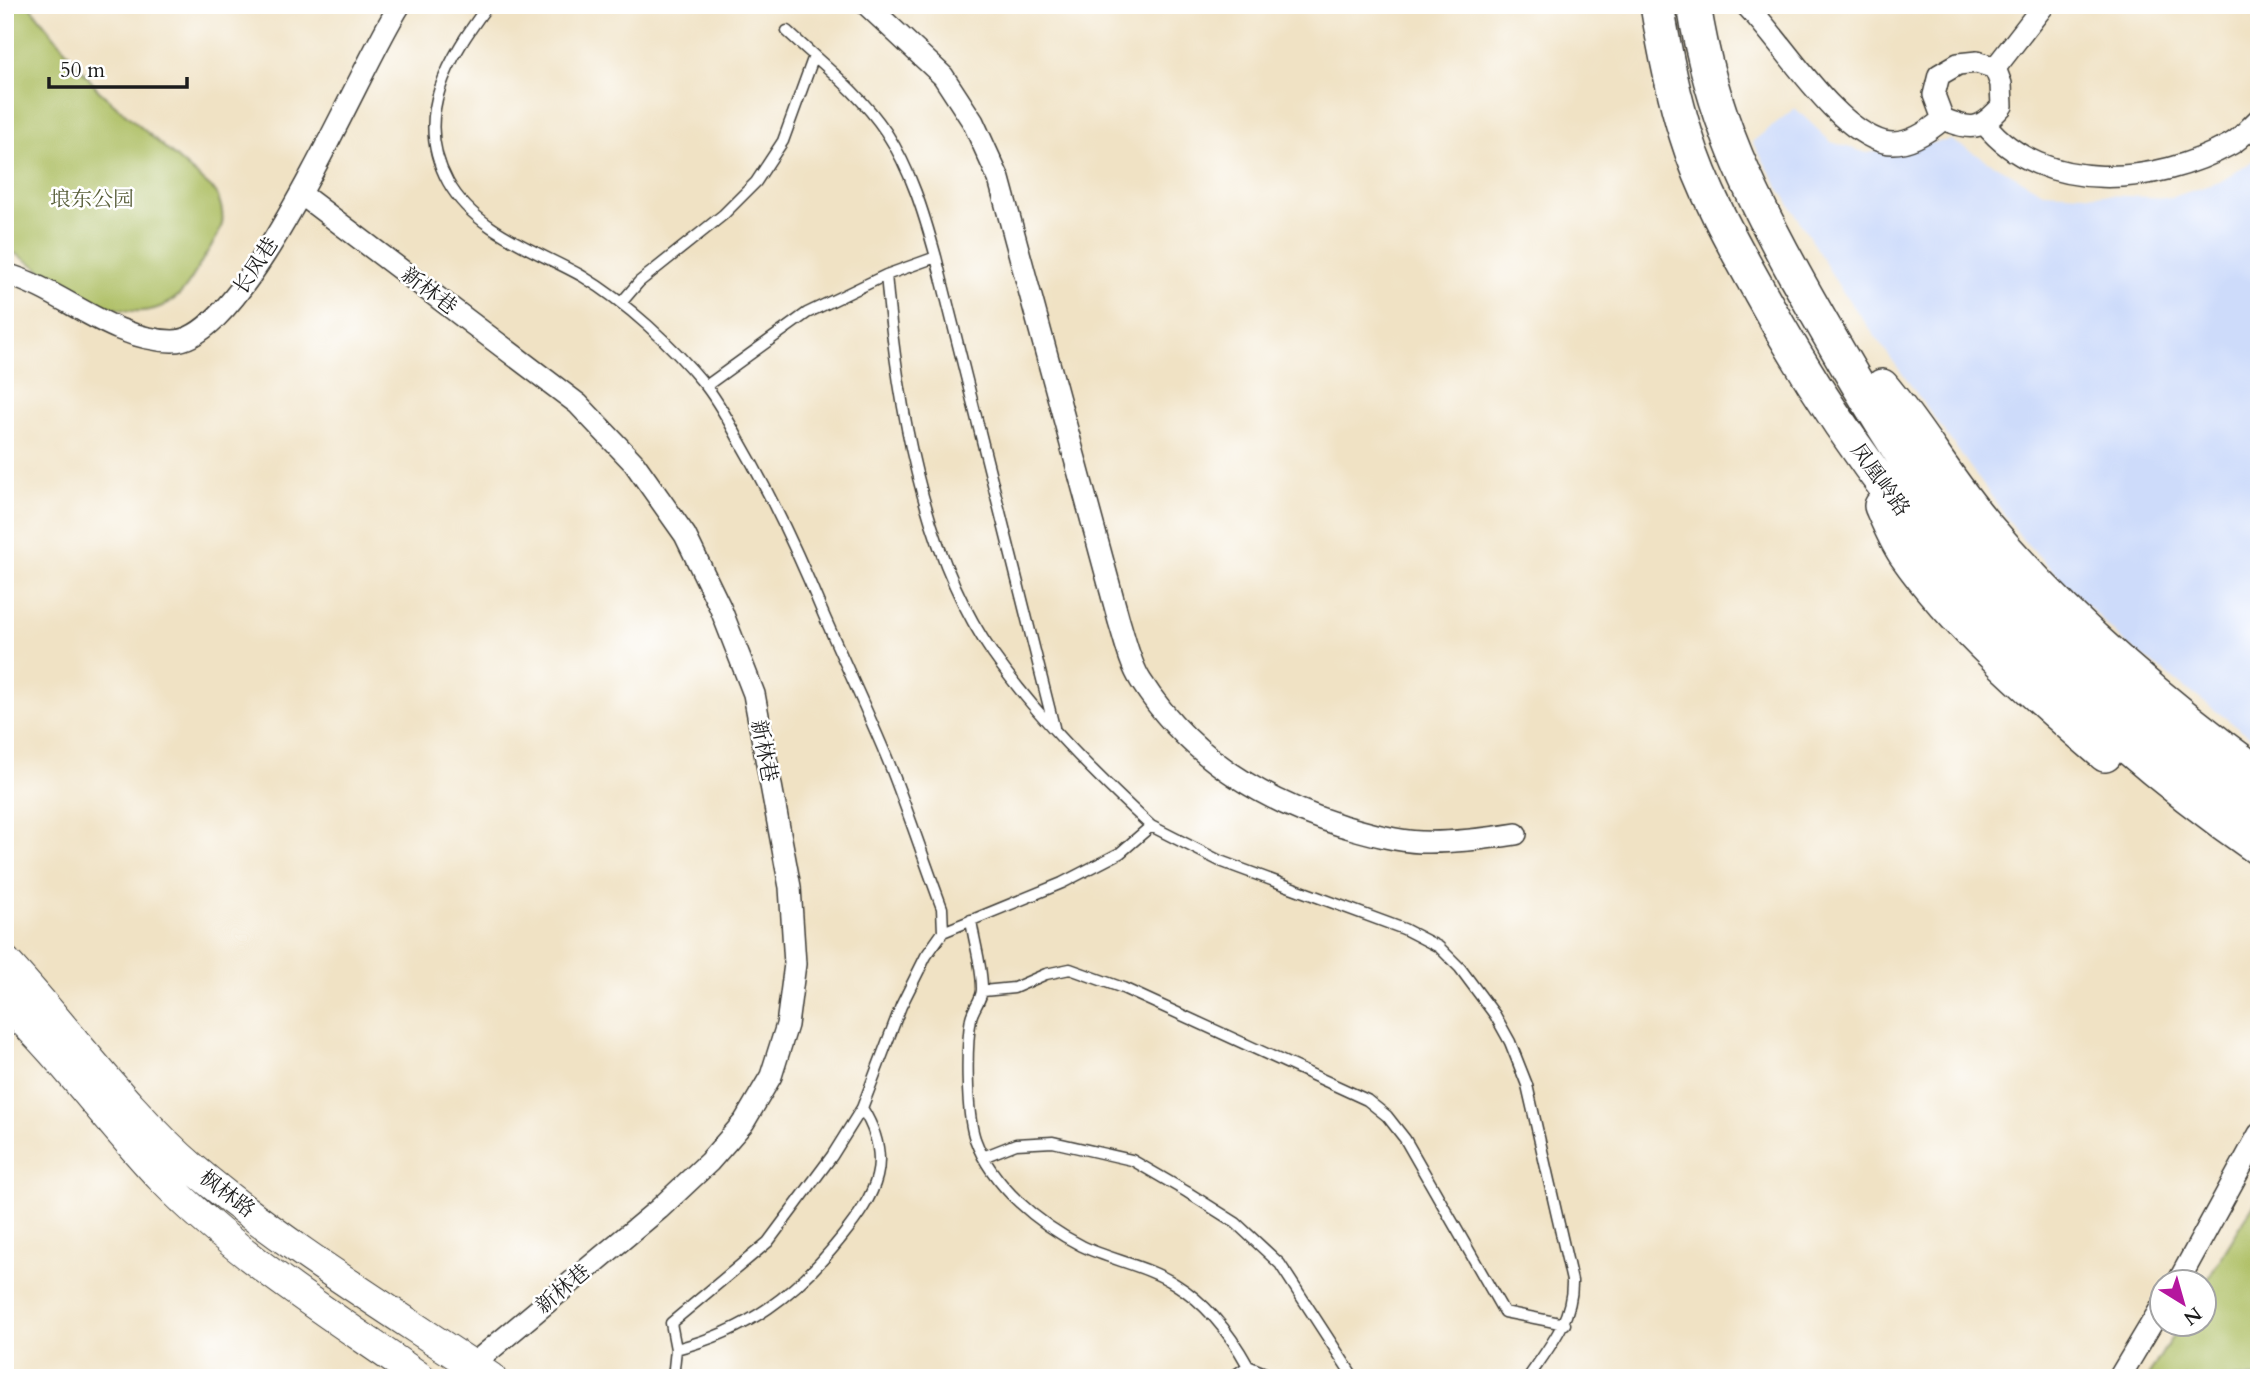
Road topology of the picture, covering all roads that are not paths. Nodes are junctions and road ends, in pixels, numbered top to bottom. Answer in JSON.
{"nodes":[{"id":1,"x":400,"y":5,"type":"edge"},
{"id":2,"x":488,"y":5,"type":"edge"},
{"id":3,"x":867,"y":5,"type":"edge"},
{"id":4,"x":1657,"y":5,"type":"edge"},
{"id":5,"x":1694,"y":5,"type":"edge"},
{"id":6,"x":1746,"y":5,"type":"edge"},
{"id":7,"x":2044,"y":5,"type":"edge"},
{"id":8,"x":787,"y":31,"type":"dead end"},
{"id":9,"x":814,"y":56,"type":"junction"},
{"id":10,"x":1995,"y":68,"type":"junction"},
{"id":11,"x":1943,"y":119,"type":"junction"},
{"id":12,"x":2259,"y":119,"type":"edge"},
{"id":13,"x":1985,"y":124,"type":"junction"},
{"id":14,"x":301,"y":194,"type":"junction"},
{"id":15,"x":936,"y":257,"type":"junction"},
{"id":16,"x":5,"y":274,"type":"edge"},
{"id":17,"x":886,"y":275,"type":"junction"},
{"id":18,"x":1806,"y":296,"type":"junction"},
{"id":19,"x":621,"y":303,"type":"junction"},
{"id":20,"x":706,"y":386,"type":"junction"},
{"id":21,"x":1840,"y":426,"type":"junction"},
{"id":22,"x":2090,"y":691,"type":"junction"},
{"id":23,"x":1055,"y":730,"type":"junction"},
{"id":24,"x":2259,"y":774,"type":"edge"},
{"id":25,"x":2259,"y":813,"type":"edge"},
{"id":26,"x":1151,"y":826,"type":"junction"},
{"id":27,"x":1516,"y":834,"type":"dead end"},
{"id":28,"x":2259,"y":849,"type":"edge"},
{"id":29,"x":2259,"y":875,"type":"edge"},
{"id":30,"x":971,"y":920,"type":"junction"},
{"id":31,"x":943,"y":932,"type":"junction"},
{"id":32,"x":5,"y":961,"type":"edge"},
{"id":33,"x":983,"y":991,"type":"junction"},
{"id":34,"x":5,"y":1003,"type":"edge"},
{"id":35,"x":862,"y":1108,"type":"junction"},
{"id":36,"x":2259,"y":1134,"type":"edge"},
{"id":37,"x":983,"y":1157,"type":"junction"},
{"id":38,"x":2186,"y":1268,"type":"edge"},
{"id":39,"x":1565,"y":1324,"type":"junction"},
{"id":40,"x":2148,"y":1330,"type":"edge"},
{"id":41,"x":676,"y":1349,"type":"junction"},
{"id":42,"x":1248,"y":1366,"type":"junction"},
{"id":43,"x":482,"y":1371,"type":"edge"},
{"id":44,"x":421,"y":1378,"type":"edge"},
{"id":45,"x":673,"y":1378,"type":"edge"},
{"id":46,"x":1231,"y":1378,"type":"edge"},
{"id":47,"x":1277,"y":1378,"type":"edge"},
{"id":48,"x":1354,"y":1378,"type":"edge"},
{"id":49,"x":1528,"y":1378,"type":"edge"},
{"id":50,"x":2119,"y":1378,"type":"edge"}],
"edges":[{"from":1,"to":14,"type":"street","name":"长凤巷"},
{"from":2,"to":19,"type":"lane"},
{"from":3,"to":27,"type":"street"},
{"from":4,"to":21,"type":"main road","name":"凤凰岭路"},
{"from":5,"to":18,"type":"main road","name":"凤凰岭路"},
{"from":6,"to":11,"type":"street"},
{"from":7,"to":10,"type":"street"},
{"from":8,"to":9,"type":"lane"},
{"from":9,"to":15,"type":"lane"},
{"from":9,"to":19,"type":"lane"},
{"from":10,"to":11,"type":"street"},
{"from":10,"to":13,"type":"street"},
{"from":11,"to":13,"type":"street"},
{"from":12,"to":13,"type":"street"},
{"from":14,"to":16,"type":"street","name":"长凤巷"},
{"from":14,"to":43,"type":"street","name":"新林巷"},
{"from":15,"to":17,"type":"lane"},
{"from":15,"to":23,"type":"lane"},
{"from":17,"to":20,"type":"lane"},
{"from":17,"to":23,"type":"lane"},
{"from":18,"to":22,"type":"main road","name":"凤凰岭路"},
{"from":18,"to":24,"type":"main road"},
{"from":19,"to":20,"type":"lane"},
{"from":20,"to":31,"type":"lane"},
{"from":21,"to":22,"type":"main road","name":"凤凰岭路"},
{"from":21,"to":29,"type":"main road"},
{"from":22,"to":25,"type":"main road"},
{"from":22,"to":28,"type":"main road","name":"凤凰岭路"},
{"from":23,"to":26,"type":"lane"},
{"from":26,"to":30,"type":"lane"},
{"from":26,"to":39,"type":"lane"},
{"from":30,"to":31,"type":"lane"},
{"from":30,"to":33,"type":"lane"},
{"from":31,"to":35,"type":"lane"},
{"from":32,"to":43,"type":"main road","name":"枫林路"},
{"from":33,"to":37,"type":"lane"},
{"from":33,"to":39,"type":"lane"},
{"from":34,"to":44,"type":"main road","name":"枫林路"},
{"from":35,"to":41,"type":"lane"},
{"from":35,"to":41,"type":"lane"},
{"from":36,"to":38,"type":"street"},
{"from":37,"to":42,"type":"lane"},
{"from":37,"to":48,"type":"lane"},
{"from":39,"to":49,"type":"lane"},
{"from":40,"to":50,"type":"street"},
{"from":41,"to":45,"type":"lane"},
{"from":42,"to":46,"type":"lane"},
{"from":42,"to":47,"type":"lane"}]}
